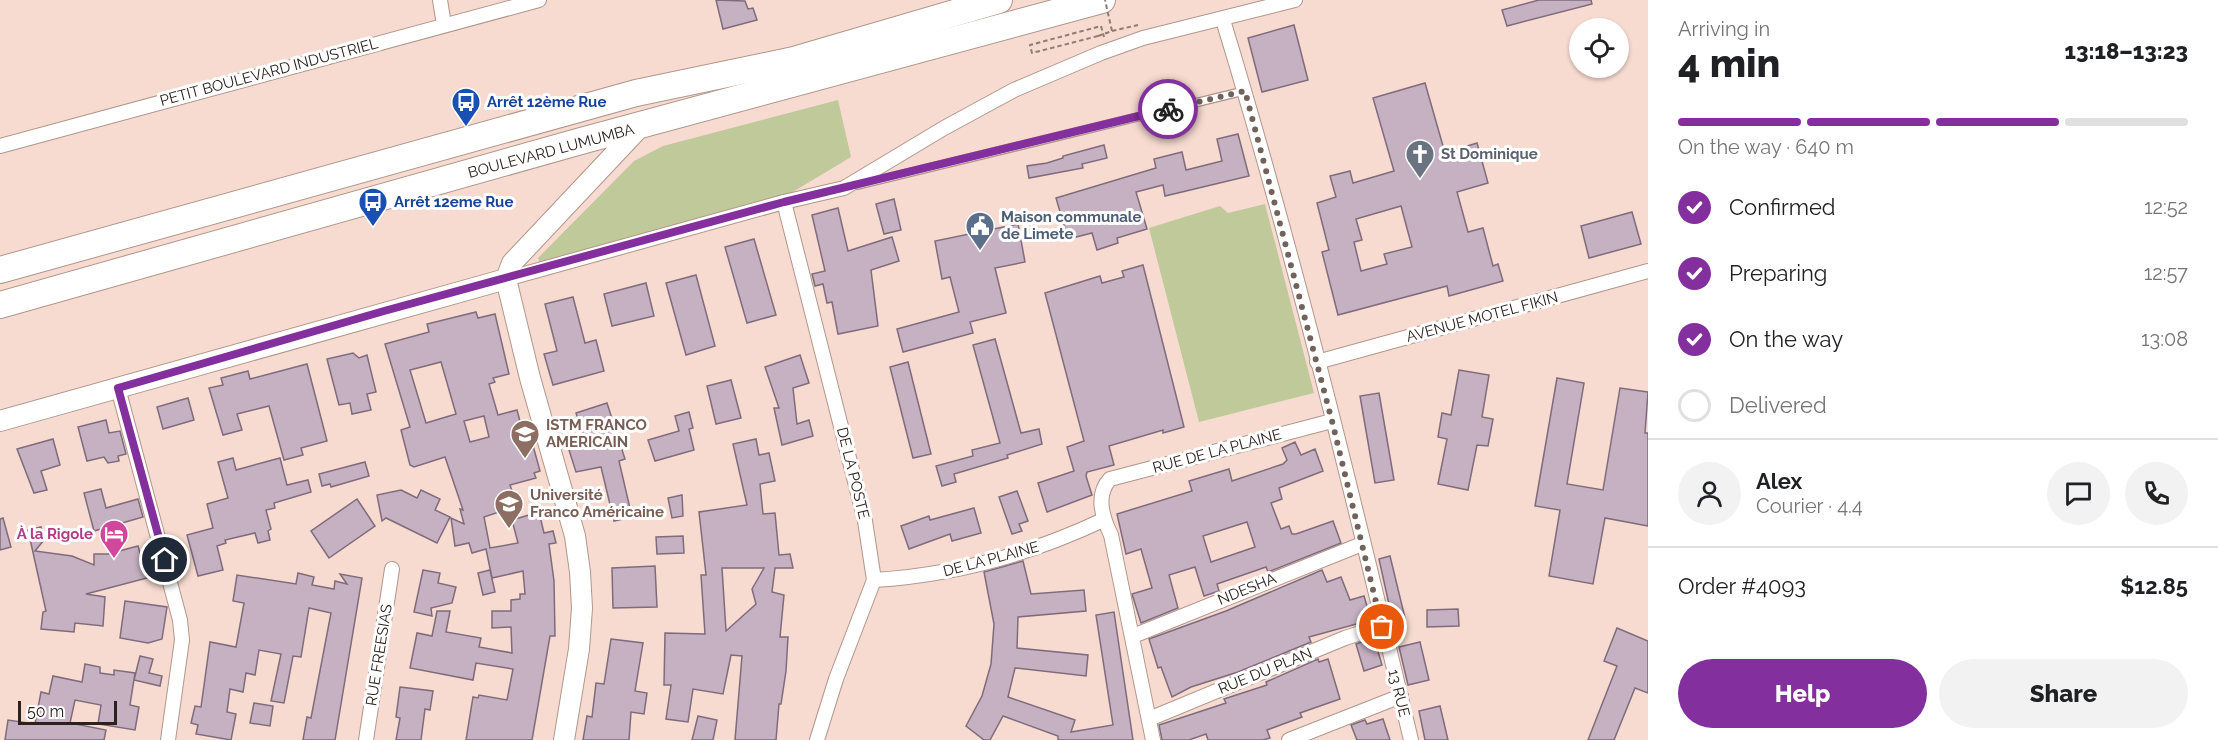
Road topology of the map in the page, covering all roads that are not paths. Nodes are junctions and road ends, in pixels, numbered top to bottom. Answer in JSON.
{"nodes":[{"id":1,"x":440,"y":0,"type":"edge"},
{"id":2,"x":538,"y":0,"type":"edge"},
{"id":3,"x":999,"y":0,"type":"edge"},
{"id":4,"x":1104,"y":0,"type":"edge"},
{"id":5,"x":1295,"y":0,"type":"edge"},
{"id":6,"x":1223,"y":20,"type":"junction"},
{"id":7,"x":444,"y":24,"type":"junction"},
{"id":8,"x":1245,"y":91,"type":"junction"},
{"id":9,"x":641,"y":126,"type":"junction"},
{"id":10,"x":0,"y":146,"type":"edge"},
{"id":11,"x":844,"y":188,"type":"junction"},
{"id":12,"x":784,"y":202,"type":"junction"},
{"id":13,"x":0,"y":270,"type":"edge"},
{"id":14,"x":1648,"y":271,"type":"edge"},
{"id":15,"x":506,"y":279,"type":"junction"},
{"id":16,"x":2,"y":299,"type":"edge"},
{"id":17,"x":1317,"y":363,"type":"junction"},
{"id":18,"x":118,"y":388,"type":"junction"},
{"id":19,"x":0,"y":421,"type":"edge"},
{"id":20,"x":1332,"y":421,"type":"junction"},
{"id":21,"x":1103,"y":520,"type":"junction"},
{"id":22,"x":1362,"y":544,"type":"junction"},
{"id":23,"x":392,"y":569,"type":"dead end"},
{"id":24,"x":874,"y":580,"type":"junction"},
{"id":25,"x":1382,"y":627,"type":"junction"},
{"id":26,"x":1133,"y":636,"type":"junction"},
{"id":27,"x":1401,"y":696,"type":"junction"},
{"id":28,"x":1149,"y":719,"type":"junction"},
{"id":29,"x":168,"y":740,"type":"edge"},
{"id":30,"x":366,"y":740,"type":"edge"},
{"id":31,"x":564,"y":740,"type":"edge"},
{"id":32,"x":817,"y":740,"type":"edge"},
{"id":33,"x":1153,"y":740,"type":"edge"},
{"id":34,"x":1289,"y":740,"type":"edge"},
{"id":35,"x":1411,"y":740,"type":"edge"}],
"edges":[{"from":1,"to":7,"type":"street"},
{"from":2,"to":7,"type":"street","name":"PETIT BOULEVARD INDUSTRIEL"},
{"from":3,"to":13,"type":"highway"},
{"from":4,"to":9,"type":"highway","name":"BOULEVARD LUMUMBA"},
{"from":5,"to":6,"type":"street"},
{"from":6,"to":8,"type":"street","name":"13 RUE"},
{"from":6,"to":11,"type":"street"},
{"from":7,"to":10,"type":"street","name":"PETIT BOULEVARD INDUSTRIEL"},
{"from":8,"to":11,"type":"lane"},
{"from":8,"to":17,"type":"street","name":"13 RUE"},
{"from":9,"to":15,"type":"street"},
{"from":9,"to":16,"type":"highway","name":"BOULEVARD LUMUMBA"},
{"from":11,"to":12,"type":"street"},
{"from":12,"to":15,"type":"street"},
{"from":12,"to":24,"type":"street","name":"DE LA POSTE"},
{"from":14,"to":17,"type":"street","name":"AVENUE MOTEL FIKIN"},
{"from":15,"to":18,"type":"street"},
{"from":15,"to":31,"type":"street"},
{"from":17,"to":20,"type":"street","name":"13 RUE"},
{"from":18,"to":19,"type":"street"},
{"from":18,"to":29,"type":"street"},
{"from":20,"to":21,"type":"street","name":"RUE DE LA PLAINE"},
{"from":20,"to":22,"type":"street","name":"13 RUE"},
{"from":21,"to":24,"type":"street","name":"DE LA PLAINE"},
{"from":21,"to":26,"type":"street"},
{"from":22,"to":25,"type":"street","name":"13 RUE"},
{"from":22,"to":26,"type":"street","name":"NDESHA"},
{"from":23,"to":30,"type":"street","name":"RUE FREESIAS"},
{"from":24,"to":32,"type":"street","name":"DE LA POSTE"},
{"from":25,"to":27,"type":"street","name":"13 RUE"},
{"from":25,"to":28,"type":"street","name":"RUE DU PLAN"},
{"from":26,"to":28,"type":"street"},
{"from":27,"to":34,"type":"street"},
{"from":27,"to":35,"type":"street","name":"13 RUE"},
{"from":28,"to":33,"type":"street"}]}
